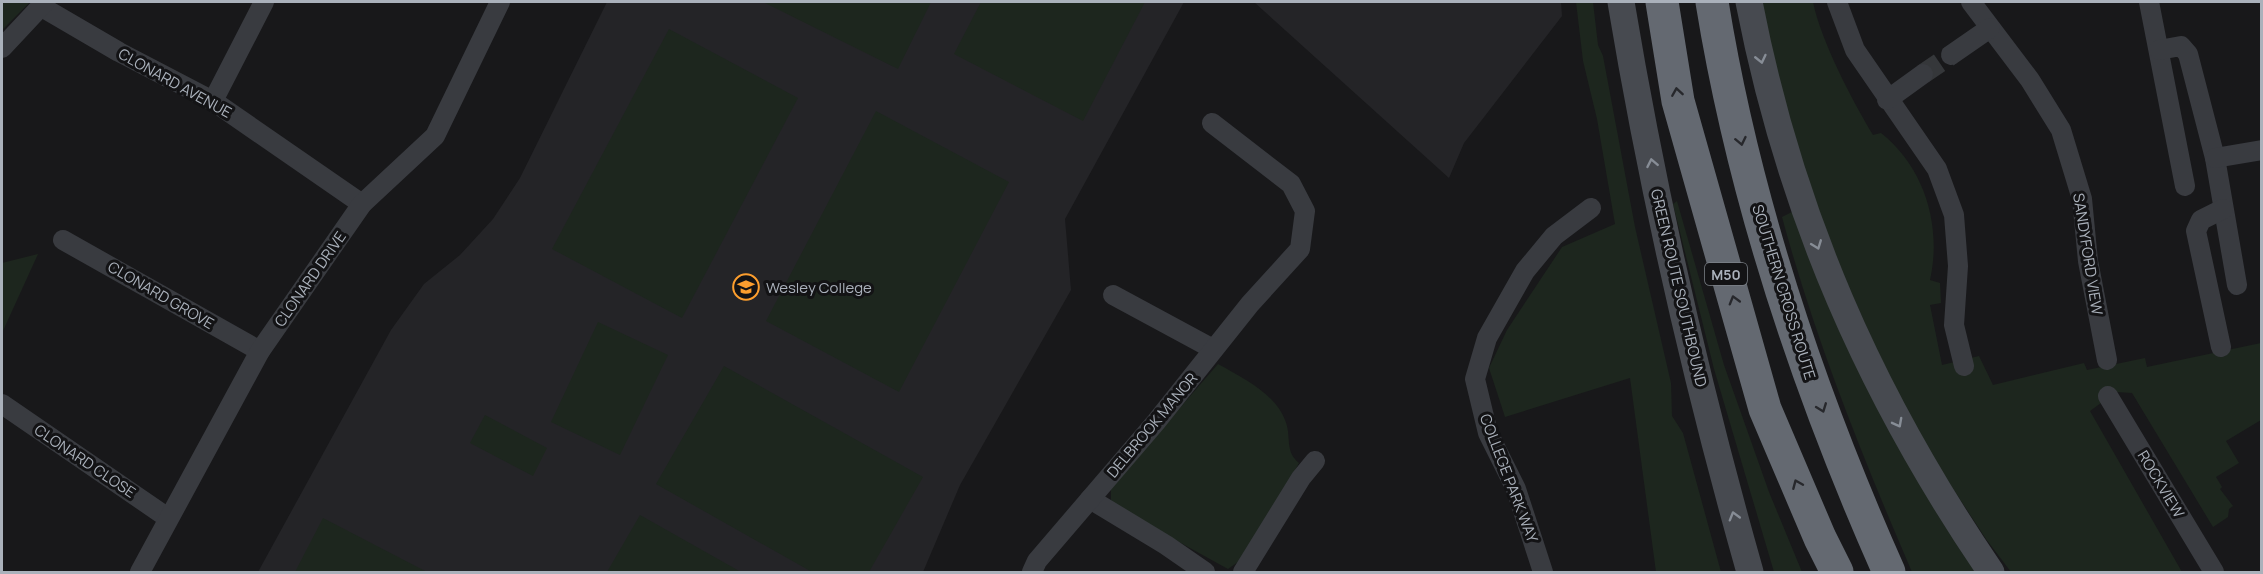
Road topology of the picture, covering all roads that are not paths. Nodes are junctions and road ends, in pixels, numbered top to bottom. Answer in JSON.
{"nodes":[{"id":1,"x":264,"y":2,"type":"edge"},
{"id":2,"x":500,"y":2,"type":"edge"},
{"id":3,"x":1621,"y":2,"type":"edge"},
{"id":4,"x":1662,"y":2,"type":"edge"},
{"id":5,"x":1712,"y":2,"type":"edge"},
{"id":6,"x":1749,"y":2,"type":"edge"},
{"id":7,"x":1838,"y":2,"type":"edge"},
{"id":8,"x":1971,"y":2,"type":"edge"},
{"id":9,"x":2149,"y":2,"type":"edge"},
{"id":10,"x":44,"y":4,"type":"edge"},
{"id":11,"x":1990,"y":28,"type":"junction"},
{"id":12,"x":2,"y":48,"type":"edge"},
{"id":13,"x":2159,"y":50,"type":"junction"},
{"id":14,"x":1951,"y":55,"type":"tunnel mouth"},
{"id":15,"x":1923,"y":74,"type":"tunnel mouth"},
{"id":16,"x":1887,"y":100,"type":"junction"},
{"id":17,"x":213,"y":101,"type":"junction"},
{"id":18,"x":1212,"y":123,"type":"dead end"},
{"id":19,"x":2262,"y":150,"type":"edge"},
{"id":20,"x":2215,"y":158,"type":"junction"},
{"id":21,"x":2185,"y":186,"type":"dead end"},
{"id":22,"x":362,"y":204,"type":"junction"},
{"id":23,"x":1591,"y":208,"type":"dead end"},
{"id":24,"x":2223,"y":209,"type":"junction"},
{"id":25,"x":63,"y":240,"type":"dead end"},
{"id":26,"x":2238,"y":285,"type":"dead end"},
{"id":27,"x":1113,"y":295,"type":"dead end"},
{"id":28,"x":2221,"y":347,"type":"dead end"},
{"id":29,"x":1213,"y":349,"type":"junction"},
{"id":30,"x":260,"y":351,"type":"junction"},
{"id":31,"x":2107,"y":360,"type":"dead end"},
{"id":32,"x":1964,"y":366,"type":"dead end"},
{"id":33,"x":2109,"y":396,"type":"dead end"},
{"id":34,"x":2,"y":404,"type":"edge"},
{"id":35,"x":1315,"y":461,"type":"dead end"},
{"id":36,"x":1090,"y":499,"type":"junction"},
{"id":37,"x":168,"y":518,"type":"junction"},
{"id":38,"x":140,"y":573,"type":"edge"},
{"id":39,"x":1032,"y":573,"type":"edge"},
{"id":40,"x":1205,"y":573,"type":"edge"},
{"id":41,"x":1243,"y":573,"type":"edge"},
{"id":42,"x":1543,"y":573,"type":"edge"},
{"id":43,"x":1750,"y":573,"type":"edge"},
{"id":44,"x":1837,"y":573,"type":"edge"},
{"id":45,"x":1889,"y":573,"type":"edge"},
{"id":46,"x":1991,"y":573,"type":"edge"},
{"id":47,"x":2214,"y":573,"type":"edge"}],
"edges":[{"from":1,"to":17,"type":"street"},
{"from":2,"to":22,"type":"street","name":"CLONARD DRIVE"},
{"from":43,"to":3,"type":"main road","name":"GREEN ROUTE SOUTHBOUND","one_way":true},
{"from":44,"to":4,"type":"highway","number":"M50","one_way":true},
{"from":5,"to":45,"type":"highway","name":"SOUTHERN CROSS ROUTE","one_way":true},
{"from":6,"to":46,"type":"main road","one_way":true},
{"from":7,"to":16,"type":"street"},
{"from":8,"to":11,"type":"street","name":"SANDYFORD VIEW"},
{"from":9,"to":13,"type":"street"},
{"from":10,"to":12,"type":"street"},
{"from":10,"to":17,"type":"street","name":"CLONARD AVENUE"},
{"from":11,"to":14,"type":"street"},
{"from":11,"to":31,"type":"street","name":"SANDYFORD VIEW"},
{"from":13,"to":20,"type":"street"},
{"from":13,"to":21,"type":"street"},
{"from":15,"to":16,"type":"street"},
{"from":16,"to":32,"type":"street"},
{"from":17,"to":22,"type":"street","name":"CLONARD AVENUE"},
{"from":18,"to":29,"type":"street","name":"DELBROOK MANOR"},
{"from":19,"to":20,"type":"street"},
{"from":20,"to":24,"type":"street"},
{"from":22,"to":30,"type":"street","name":"CLONARD DRIVE"},
{"from":23,"to":42,"type":"street","name":"COLLEGE PARK WAY"},
{"from":24,"to":26,"type":"street"},
{"from":24,"to":28,"type":"street"},
{"from":25,"to":30,"type":"street","name":"CLONARD GROVE"},
{"from":27,"to":29,"type":"street"},
{"from":29,"to":36,"type":"street","name":"DELBROOK MANOR"},
{"from":30,"to":37,"type":"street","name":"CLONARD DRIVE"},
{"from":33,"to":47,"type":"street","name":"ROCKVIEW"},
{"from":34,"to":37,"type":"street","name":"CLONARD CLOSE"},
{"from":35,"to":41,"type":"street"},
{"from":36,"to":39,"type":"street","name":"DELBROOK MANOR"},
{"from":36,"to":40,"type":"street"},
{"from":37,"to":38,"type":"street","name":"CLONARD DRIVE"}]}
